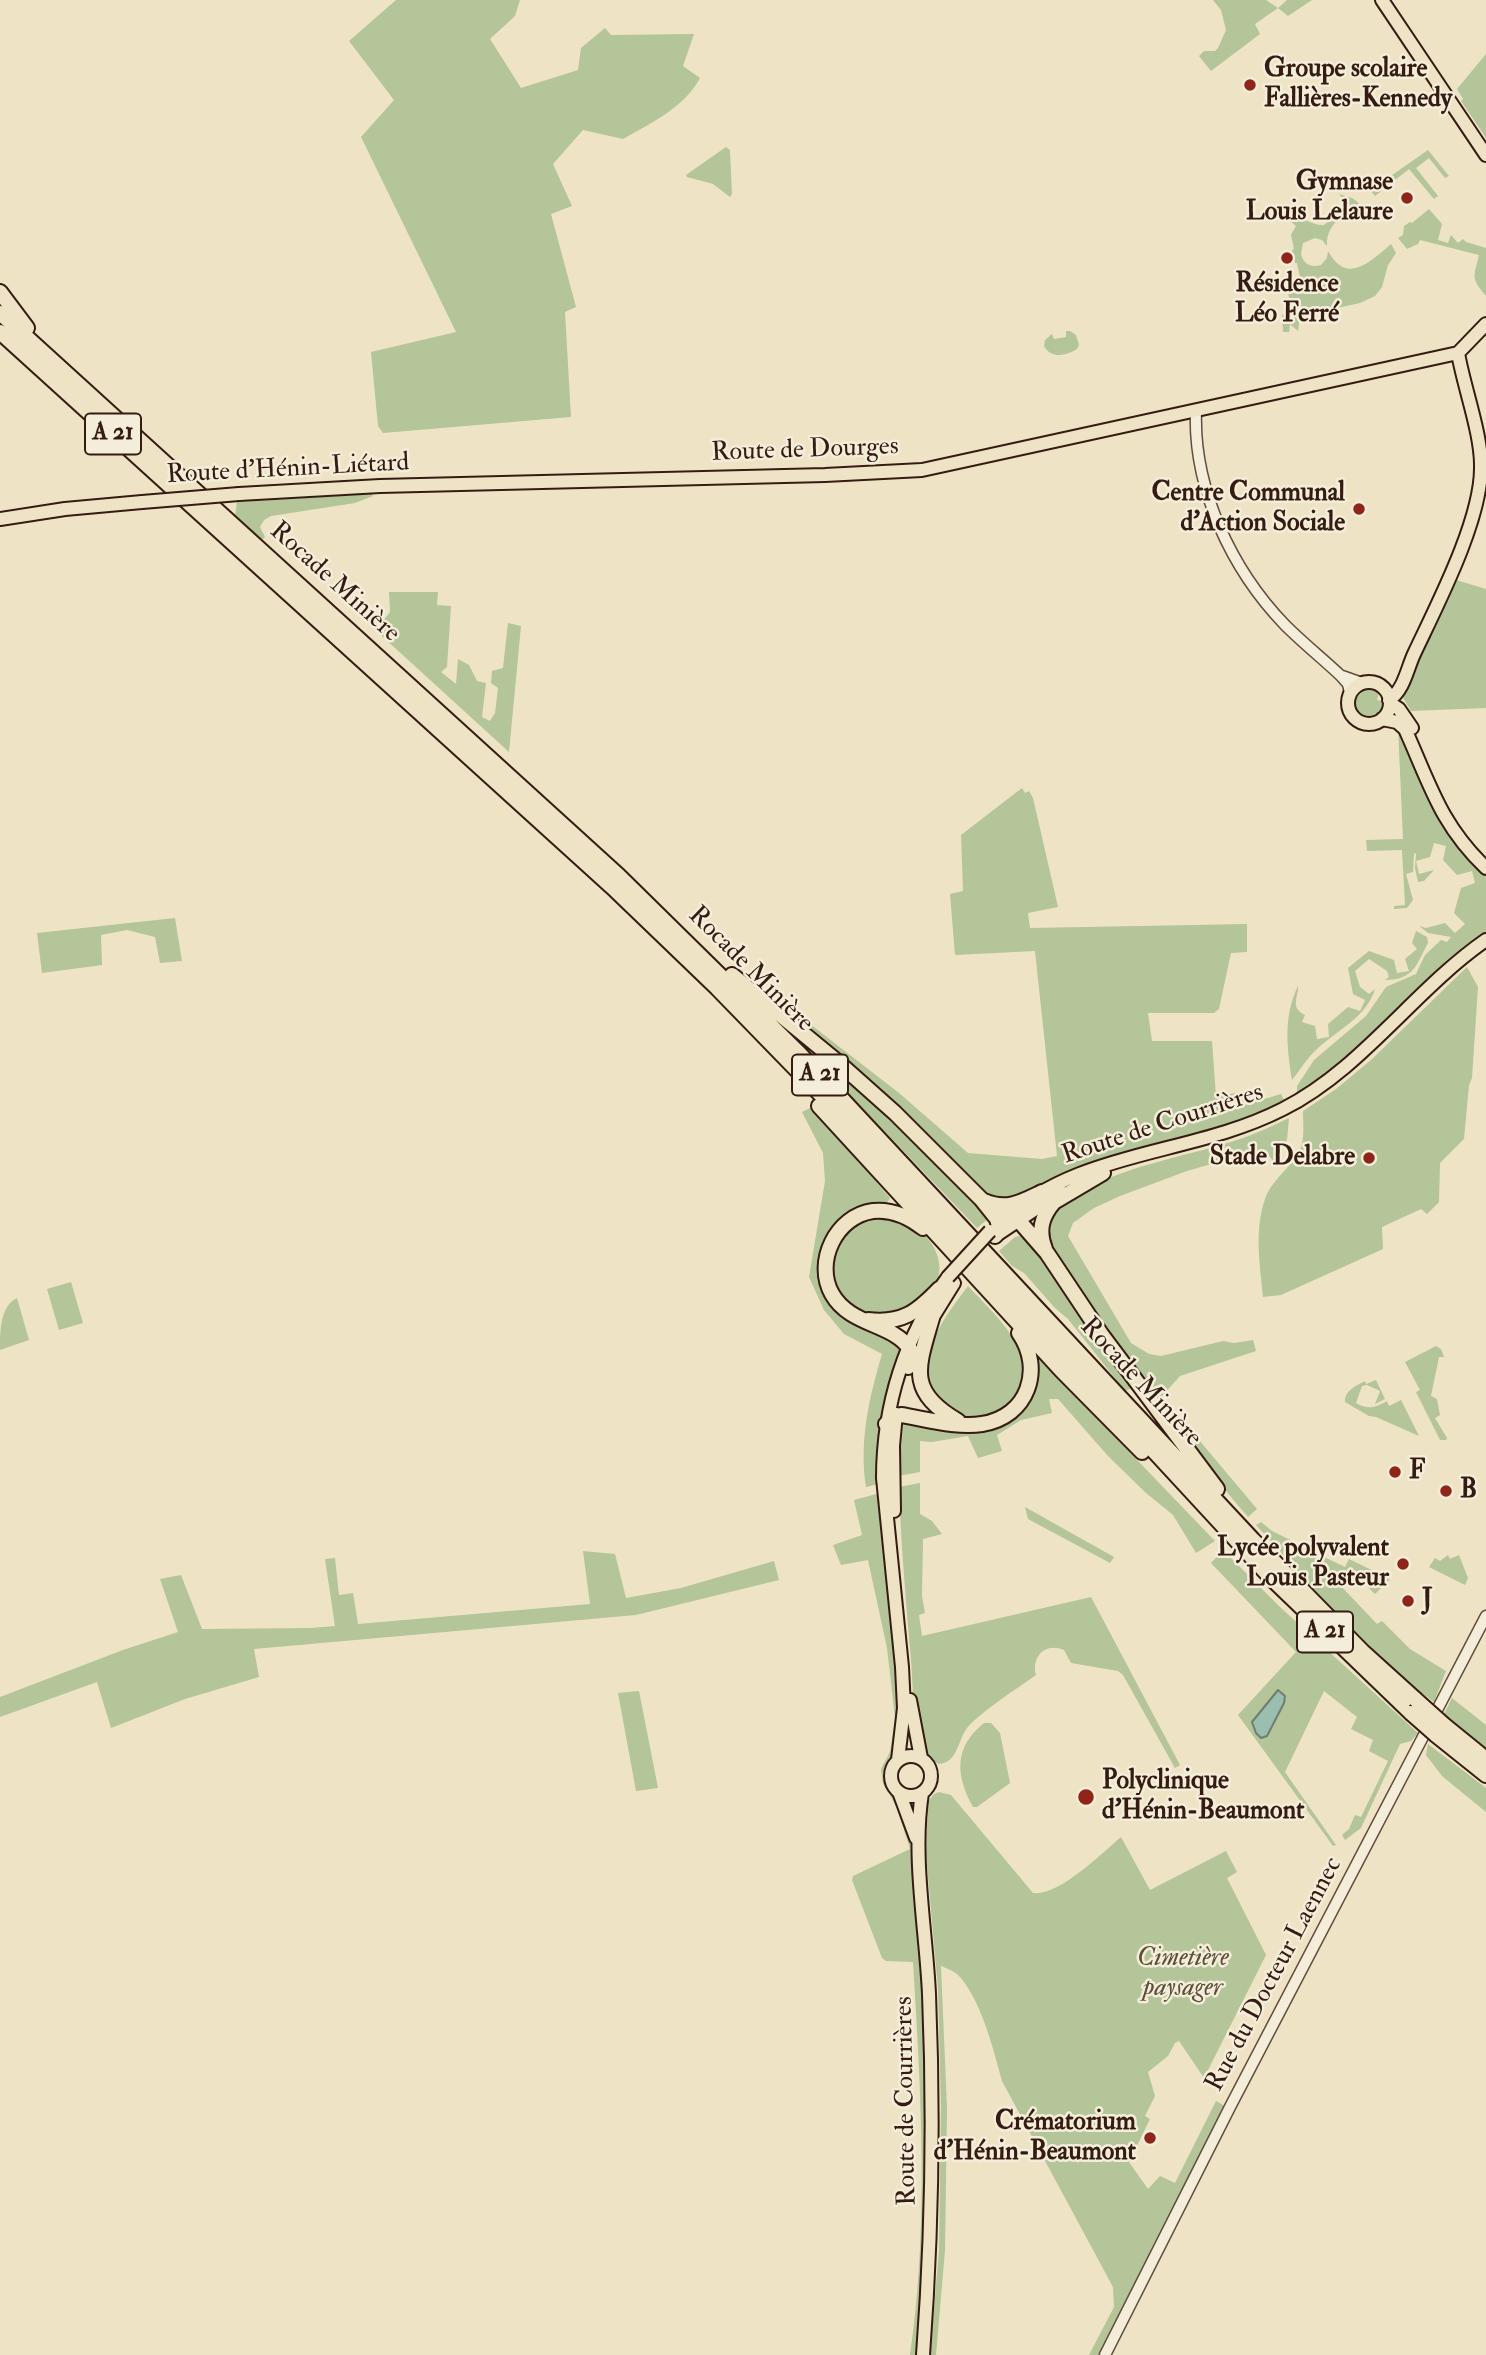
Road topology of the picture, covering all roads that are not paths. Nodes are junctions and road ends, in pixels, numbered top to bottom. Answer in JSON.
{"nodes":[{"id":1,"x":1382,"y":0,"type":"edge"},
{"id":2,"x":1486,"y":155,"type":"edge"},
{"id":3,"x":0,"y":292,"type":"edge"},
{"id":4,"x":0,"y":313,"type":"edge"},
{"id":5,"x":1486,"y":324,"type":"edge"},
{"id":6,"x":0,"y":332,"type":"edge"},
{"id":7,"x":0,"y":338,"type":"edge"},
{"id":8,"x":1458,"y":353,"type":"junction"},
{"id":9,"x":25,"y":356,"type":"junction"},
{"id":10,"x":74,"y":382,"type":"junction"},
{"id":11,"x":1196,"y":411,"type":"junction"},
{"id":12,"x":580,"y":479,"type":"joint"},
{"id":13,"x":0,"y":519,"type":"edge"},
{"id":14,"x":1405,"y":673,"type":"junction"},
{"id":15,"x":1341,"y":676,"type":"junction"},
{"id":16,"x":1362,"y":683,"type":"junction"},
{"id":17,"x":1378,"y":684,"type":"junction"},
{"id":18,"x":1350,"y":693,"type":"junction"},
{"id":19,"x":1390,"y":701,"type":"junction"},
{"id":20,"x":1382,"y":719,"type":"junction"},
{"id":21,"x":1486,"y":858,"type":"edge"},
{"id":22,"x":1486,"y":868,"type":"edge"},
{"id":23,"x":619,"y":876,"type":"junction"},
{"id":24,"x":1486,"y":940,"type":"edge"},
{"id":25,"x":1486,"y":947,"type":"edge"},
{"id":26,"x":717,"y":988,"type":"junction"},
{"id":27,"x":1300,"y":1104,"type":"junction"},
{"id":28,"x":1283,"y":1113,"type":"junction"},
{"id":29,"x":1103,"y":1173,"type":"junction"},
{"id":30,"x":1042,"y":1192,"type":"junction"},
{"id":31,"x":981,"y":1199,"type":"junction"},
{"id":32,"x":1002,"y":1226,"type":"junction"},
{"id":33,"x":948,"y":1247,"type":"junction"},
{"id":34,"x":1047,"y":1253,"type":"junction"},
{"id":35,"x":947,"y":1283,"type":"junction"},
{"id":36,"x":1006,"y":1310,"type":"junction"},
{"id":37,"x":932,"y":1318,"type":"junction"},
{"id":38,"x":860,"y":1320,"type":"junction"},
{"id":39,"x":909,"y":1346,"type":"junction"},
{"id":40,"x":908,"y":1367,"type":"junction"},
{"id":41,"x":891,"y":1420,"type":"junction"},
{"id":42,"x":962,"y":1424,"type":"junction"},
{"id":43,"x":889,"y":1501,"type":"junction"},
{"id":44,"x":1228,"y":1516,"type":"junction"},
{"id":45,"x":1251,"y":1541,"type":"junction"},
{"id":46,"x":1486,"y":1616,"type":"edge"},
{"id":47,"x":1413,"y":1706,"type":"junction"},
{"id":48,"x":1440,"y":1730,"type":"junction"},
{"id":49,"x":921,"y":1758,"type":"junction"},
{"id":50,"x":1486,"y":1759,"type":"edge"},
{"id":51,"x":898,"y":1760,"type":"junction"},
{"id":52,"x":1486,"y":1775,"type":"edge"},
{"id":53,"x":899,"y":1792,"type":"junction"},
{"id":54,"x":922,"y":1793,"type":"junction"},
{"id":55,"x":919,"y":1846,"type":"junction"},
{"id":56,"x":923,"y":2355,"type":"edge"},
{"id":57,"x":1105,"y":2355,"type":"edge"}],
"edges":[{"from":1,"to":2,"type":"main road"},
{"from":3,"to":10,"type":"highway"},
{"from":4,"to":10,"type":"highway","name":"Rocade Minière","number":"A 21"},
{"from":5,"to":8,"type":"main road"},
{"from":6,"to":9,"type":"highway","name":"Rocade Minière","number":"A 21"},
{"from":7,"to":9,"type":"highway"},
{"from":8,"to":11,"type":"main road"},
{"from":8,"to":14,"type":"main road"},
{"from":9,"to":26,"type":"highway","name":"Rocade Minière","number":"A 21"},
{"from":10,"to":23,"type":"highway","name":"Rocade Minière","number":"A 21"},
{"from":11,"to":12,"type":"main road","name":"Route de Dourges"},
{"from":11,"to":15,"type":"street"},
{"from":12,"to":13,"type":"main road","name":"Route d'Hénin-Liétard","bridge":true},
{"from":14,"to":17,"type":"main road"},
{"from":14,"to":19,"type":"main road"},
{"from":15,"to":16,"type":"street"},
{"from":15,"to":18,"type":"street"},
{"from":16,"to":17,"type":"main road"},
{"from":16,"to":18,"type":"main road"},
{"from":17,"to":19,"type":"main road"},
{"from":18,"to":20,"type":"main road"},
{"from":19,"to":20,"type":"main road"},
{"from":19,"to":21,"type":"main road"},
{"from":20,"to":22,"type":"main road"},
{"from":23,"to":31,"type":"highway"},
{"from":23,"to":44,"type":"highway","name":"Rocade Minière","number":"A 21"},
{"from":24,"to":27,"type":"main road","name":"Route de Courrières"},
{"from":25,"to":27,"type":"main road","name":"Route de Courrières"},
{"from":26,"to":33,"type":"highway"},
{"from":26,"to":44,"type":"highway","name":"Rocade Minière","number":"A 21"},
{"from":27,"to":28,"type":"main road","name":"Route de Courrières"},
{"from":28,"to":29,"type":"main road","name":"Route de Courrières"},
{"from":28,"to":30,"type":"main road","name":"Route de Courrières"},
{"from":29,"to":32,"type":"main road","name":"Route de Courrières"},
{"from":29,"to":34,"type":"highway"},
{"from":30,"to":31,"type":"highway"},
{"from":30,"to":32,"type":"main road","name":"Route de Courrières"},
{"from":31,"to":32,"type":"highway"},
{"from":32,"to":34,"type":"highway"},
{"from":32,"to":35,"type":"main road","name":"Route de Courrières","bridge":true},
{"from":33,"to":36,"type":"highway"},
{"from":33,"to":38,"type":"highway"},
{"from":34,"to":44,"type":"highway"},
{"from":35,"to":37,"type":"main road","name":"Route de Courrières"},
{"from":35,"to":38,"type":"highway"},
{"from":35,"to":39,"type":"main road","name":"Route de Courrières"},
{"from":36,"to":42,"type":"highway"},
{"from":36,"to":44,"type":"highway"},
{"from":37,"to":40,"type":"main road","name":"Route de Courrières"},
{"from":37,"to":42,"type":"highway"},
{"from":38,"to":39,"type":"highway"},
{"from":39,"to":40,"type":"highway"},
{"from":39,"to":41,"type":"main road","name":"Route de Courrières"},
{"from":40,"to":41,"type":"main road","name":"Route de Courrières"},
{"from":41,"to":42,"type":"highway"},
{"from":41,"to":43,"type":"main road","name":"Route de Courrières"},
{"from":43,"to":49,"type":"main road","name":"Route de Courrières"},
{"from":43,"to":51,"type":"main road","name":"Route de Courrières"},
{"from":44,"to":45,"type":"highway","name":"Rocade Minière","number":"A 21"},
{"from":45,"to":47,"type":"highway","name":"Rocade Minière","number":"A 21"},
{"from":45,"to":47,"type":"highway","name":"Rocade Minière","number":"A 21"},
{"from":46,"to":57,"type":"street","name":"Rue du Docteur Laennec"},
{"from":47,"to":48,"type":"highway","name":"Rocade Minière","number":"A 21","bridge":true},
{"from":48,"to":50,"type":"highway","name":"Rocade Minière","number":"A 21"},
{"from":48,"to":52,"type":"highway","name":"Rocade Minière","number":"A 21"},
{"from":49,"to":51,"type":"main road"},
{"from":49,"to":54,"type":"main road"},
{"from":51,"to":53,"type":"main road"},
{"from":53,"to":54,"type":"main road"},
{"from":53,"to":55,"type":"main road","name":"Route de Courrières"},
{"from":54,"to":55,"type":"main road","name":"Route de Courrières"},
{"from":55,"to":56,"type":"main road","name":"Route de Courrières"}]}
